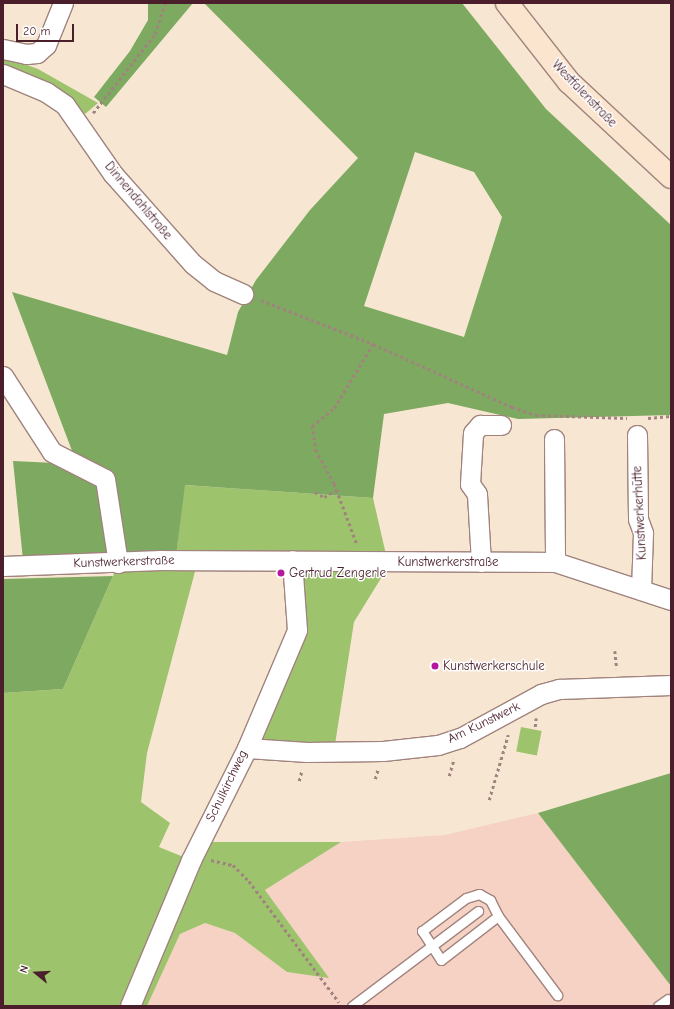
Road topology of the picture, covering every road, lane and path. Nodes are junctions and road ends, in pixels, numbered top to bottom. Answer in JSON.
{"nodes":[{"id":1,"x":63,"y":3,"type":"edge"},
{"id":2,"x":165,"y":3,"type":"edge"},
{"id":3,"x":507,"y":3,"type":"edge"},
{"id":4,"x":3,"y":48,"type":"edge"},
{"id":5,"x":3,"y":74,"type":"edge"},
{"id":6,"x":82,"y":126,"type":"junction"},
{"id":7,"x":671,"y":177,"type":"edge"},
{"id":8,"x":243,"y":294,"type":"joint"},
{"id":9,"x":373,"y":344,"type":"junction"},
{"id":10,"x":3,"y":376,"type":"edge"},
{"id":11,"x":671,"y":416,"type":"edge"},
{"id":12,"x":638,"y":424,"type":"junction"},
{"id":13,"x":500,"y":425,"type":"dead end"},
{"id":14,"x":554,"y":439,"type":"dead end"},
{"id":15,"x":336,"y":490,"type":"junction"},
{"id":16,"x":315,"y":492,"type":"dead end"},
{"id":17,"x":292,"y":560,"type":"junction"},
{"id":18,"x":361,"y":560,"type":"junction"},
{"id":19,"x":481,"y":562,"type":"junction"},
{"id":20,"x":555,"y":562,"type":"junction"},
{"id":21,"x":118,"y":563,"type":"junction"},
{"id":22,"x":3,"y":566,"type":"edge"},
{"id":23,"x":641,"y":590,"type":"junction"},
{"id":24,"x":671,"y":600,"type":"edge"},
{"id":25,"x":671,"y":685,"type":"edge"},
{"id":26,"x":516,"y":707,"type":"junction"},
{"id":27,"x":247,"y":748,"type":"junction"},
{"id":28,"x":489,"y":800,"type":"dead end"},
{"id":29,"x":191,"y":860,"type":"junction"},
{"id":30,"x":478,"y":911,"type":"dead end"},
{"id":31,"x":498,"y":916,"type":"junction"},
{"id":32,"x":431,"y":944,"type":"junction"},
{"id":33,"x":557,"y":996,"type":"dead end"},
{"id":34,"x":668,"y":999,"type":"dead end"},
{"id":35,"x":130,"y":1006,"type":"edge"},
{"id":36,"x":342,"y":1006,"type":"edge"},
{"id":37,"x":352,"y":1006,"type":"edge"},
{"id":38,"x":658,"y":1006,"type":"edge"}],
"edges":[{"from":1,"to":4,"type":"street"},
{"from":2,"to":6,"type":"path"},
{"from":3,"to":7,"type":"main road","name":"Westfalenstraße"},
{"from":5,"to":6,"type":"street","name":"Dinnendahlstraße"},
{"from":6,"to":8,"type":"street","name":"Dinnendahlstraße"},
{"from":8,"to":9,"type":"path"},
{"from":9,"to":12,"type":"path"},
{"from":9,"to":15,"type":"path"},
{"from":10,"to":21,"type":"street"},
{"from":11,"to":12,"type":"path"},
{"from":12,"to":23,"type":"street","name":"Kunstwerkerhütte"},
{"from":13,"to":19,"type":"street"},
{"from":14,"to":20,"type":"street"},
{"from":15,"to":16,"type":"path"},
{"from":15,"to":18,"type":"path"},
{"from":17,"to":18,"type":"street","name":"Kunstwerkerstraße"},
{"from":17,"to":21,"type":"street","name":"Kunstwerkerstraße"},
{"from":17,"to":27,"type":"street","name":"Schulkirchweg"},
{"from":18,"to":19,"type":"street","name":"Kunstwerkerstraße"},
{"from":19,"to":20,"type":"street","name":"Kunstwerkerstraße"},
{"from":20,"to":23,"type":"street","name":"Kunstwerkerstraße"},
{"from":21,"to":22,"type":"street","name":"Kunstwerkerstraße"},
{"from":23,"to":24,"type":"street","name":"Kunstwerkerstraße"},
{"from":25,"to":26,"type":"street","name":"Am Kunstwerk"},
{"from":26,"to":27,"type":"street","name":"Am Kunstwerk"},
{"from":26,"to":28,"type":"path"},
{"from":27,"to":29,"type":"street","name":"Schulkirchweg"},
{"from":29,"to":35,"type":"street","name":"Schulkirchweg"},
{"from":29,"to":36,"type":"path"},
{"from":30,"to":32,"type":"lane"},
{"from":31,"to":32,"type":"lane"},
{"from":31,"to":32,"type":"lane"},
{"from":31,"to":33,"type":"lane"},
{"from":32,"to":37,"type":"lane"},
{"from":34,"to":38,"type":"lane"}]}
